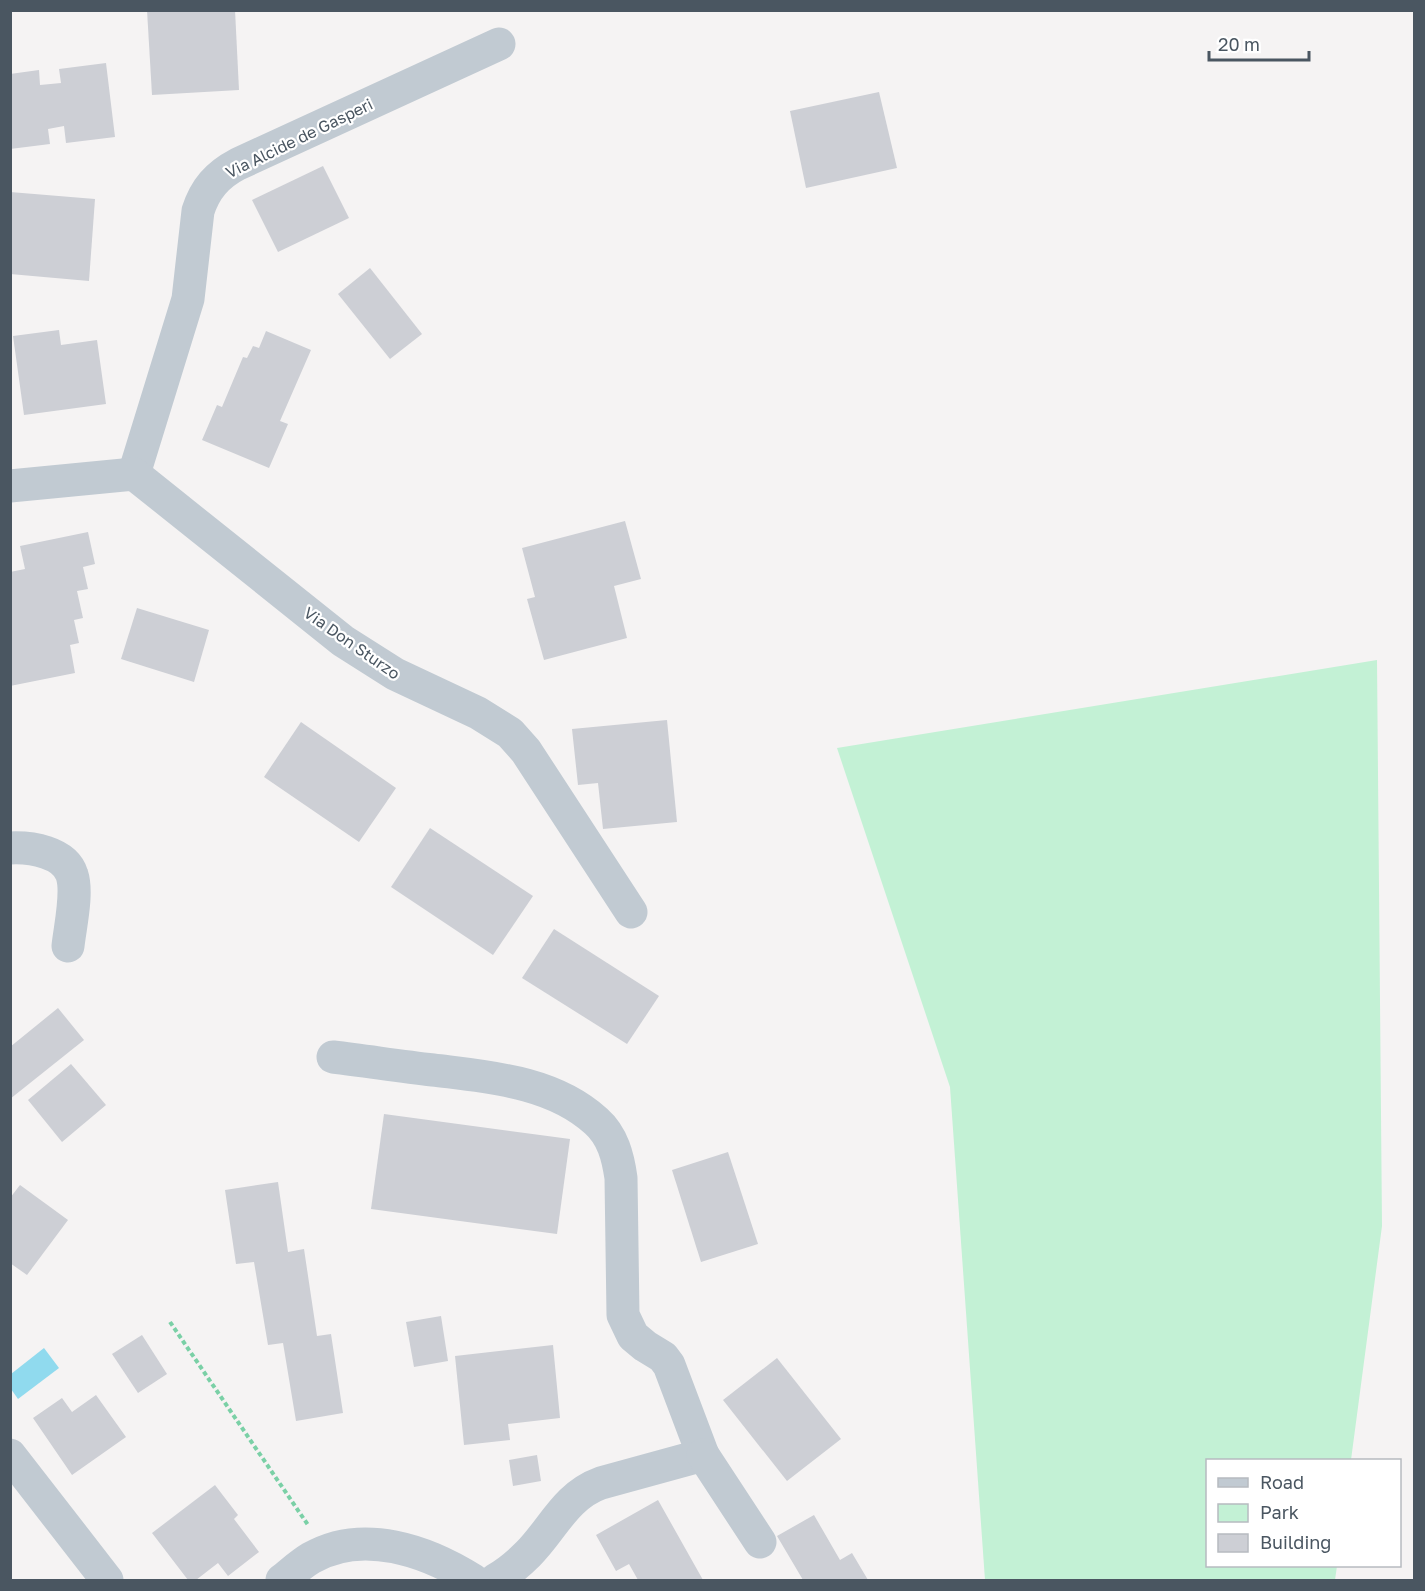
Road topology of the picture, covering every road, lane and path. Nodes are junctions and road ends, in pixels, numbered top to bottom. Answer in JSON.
{"nodes":[{"id":1,"x":499,"y":44,"type":"dead end"},
{"id":2,"x":134,"y":474,"type":"junction"},
{"id":3,"x":10,"y":486,"type":"edge"},
{"id":4,"x":10,"y":848,"type":"edge"},
{"id":5,"x":631,"y":912,"type":"dead end"},
{"id":6,"x":68,"y":946,"type":"dead end"},
{"id":7,"x":333,"y":1057,"type":"dead end"},
{"id":8,"x":170,"y":1322,"type":"dead end"},
{"id":9,"x":10,"y":1455,"type":"edge"},
{"id":10,"x":704,"y":1455,"type":"junction"},
{"id":11,"x":760,"y":1542,"type":"dead end"},
{"id":12,"x":326,"y":1551,"type":"junction"},
{"id":13,"x":107,"y":1581,"type":"edge"},
{"id":14,"x":282,"y":1581,"type":"edge"},
{"id":15,"x":473,"y":1581,"type":"edge"},
{"id":16,"x":495,"y":1581,"type":"edge"}],
"edges":[{"from":1,"to":2,"type":"street","name":"Via Alcide de Gasperi"},
{"from":2,"to":3,"type":"street"},
{"from":2,"to":5,"type":"street","name":"Via Don Sturzo"},
{"from":4,"to":6,"type":"street"},
{"from":7,"to":10,"type":"street"},
{"from":8,"to":12,"type":"path"},
{"from":9,"to":13,"type":"street"},
{"from":10,"to":11,"type":"street"},
{"from":10,"to":16,"type":"street"},
{"from":12,"to":14,"type":"street"},
{"from":12,"to":15,"type":"street"}]}
